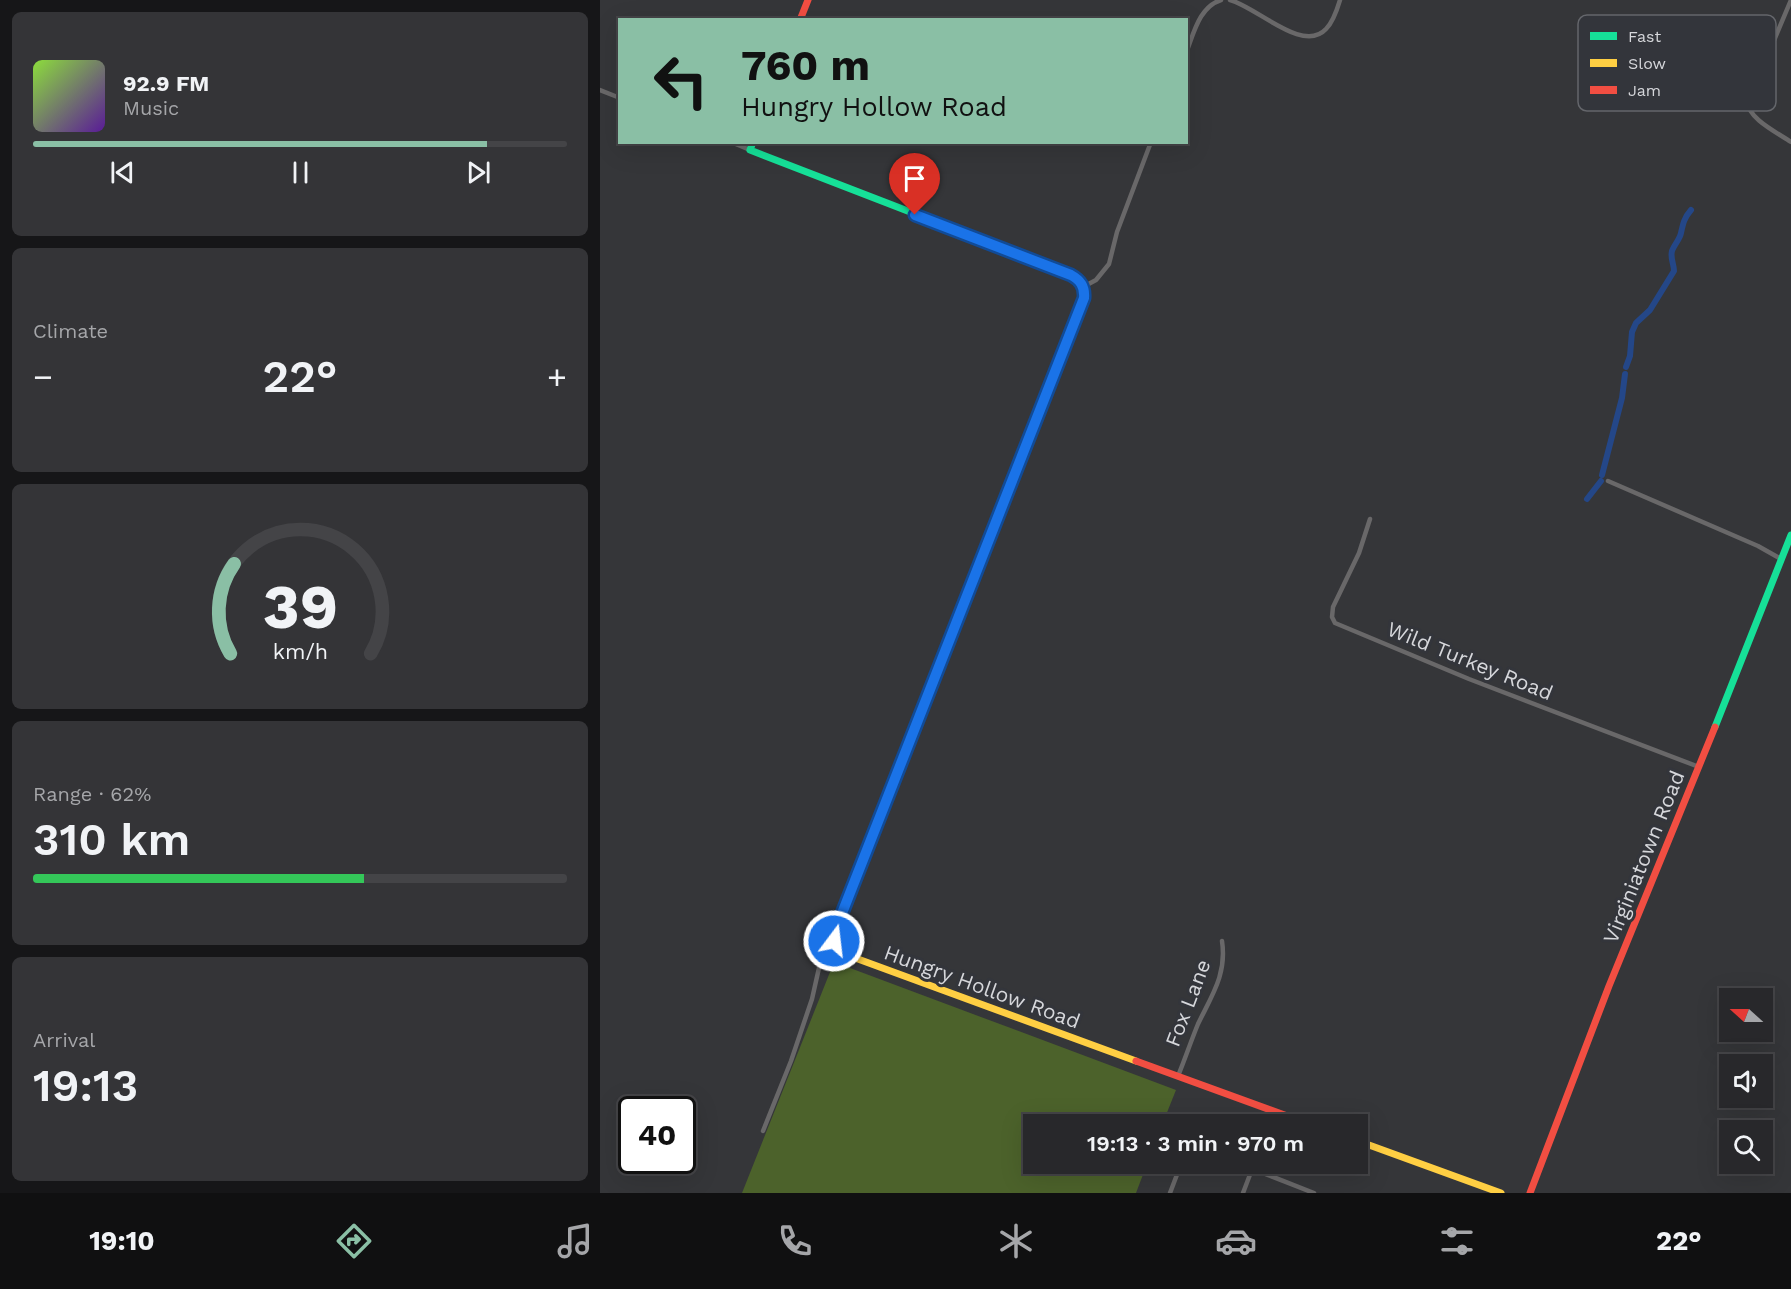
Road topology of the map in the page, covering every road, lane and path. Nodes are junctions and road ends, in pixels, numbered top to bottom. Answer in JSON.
{"nodes":[{"id":1,"x":808,"y":0,"type":"edge"},
{"id":2,"x":1221,"y":0,"type":"edge"},
{"id":3,"x":1230,"y":0,"type":"edge"},
{"id":4,"x":1340,"y":0,"type":"edge"},
{"id":5,"x":1791,"y":0,"type":"edge"},
{"id":6,"x":801,"y":18,"type":"edge"},
{"id":7,"x":1776,"y":36,"type":"edge"},
{"id":8,"x":1188,"y":48,"type":"edge"},
{"id":9,"x":600,"y":90,"type":"edge"},
{"id":10,"x":618,"y":97,"type":"edge"},
{"id":11,"x":1750,"y":111,"type":"edge"},
{"id":12,"x":1791,"y":142,"type":"edge"},
{"id":13,"x":1150,"y":144,"type":"edge"},
{"id":14,"x":751,"y":146,"type":"edge"},
{"id":15,"x":1083,"y":287,"type":"junction"},
{"id":16,"x":1608,"y":481,"type":"dead end"},
{"id":17,"x":1370,"y":519,"type":"dead end"},
{"id":18,"x":1791,"y":535,"type":"edge"},
{"id":19,"x":1781,"y":559,"type":"junction"},
{"id":20,"x":1699,"y":767,"type":"junction"},
{"id":21,"x":1222,"y":941,"type":"dead end"},
{"id":22,"x":836,"y":946,"type":"junction"},
{"id":23,"x":1178,"y":1077,"type":"junction"},
{"id":24,"x":1272,"y":1111,"type":"junction"},
{"id":25,"x":1271,"y":1114,"type":"edge"},
{"id":26,"x":1281,"y":1114,"type":"edge"},
{"id":27,"x":763,"y":1131,"type":"dead end"},
{"id":28,"x":1368,"y":1145,"type":"edge"},
{"id":29,"x":1177,"y":1174,"type":"edge"},
{"id":30,"x":1250,"y":1174,"type":"edge"},
{"id":31,"x":1269,"y":1174,"type":"edge"},
{"id":32,"x":1170,"y":1193,"type":"edge"},
{"id":33,"x":1243,"y":1193,"type":"edge"},
{"id":34,"x":1314,"y":1193,"type":"edge"},
{"id":35,"x":1502,"y":1193,"type":"edge"},
{"id":36,"x":1530,"y":1193,"type":"edge"}],
"edges":[{"from":1,"to":6,"type":"street"},
{"from":2,"to":8,"type":"street"},
{"from":3,"to":4,"type":"street"},
{"from":5,"to":7,"type":"street"},
{"from":9,"to":10,"type":"street"},
{"from":11,"to":12,"type":"street"},
{"from":13,"to":15,"type":"street"},
{"from":14,"to":15,"type":"street"},
{"from":15,"to":22,"type":"street"},
{"from":16,"to":19,"type":"street"},
{"from":17,"to":20,"type":"street","name":"Wild Turkey Road"},
{"from":18,"to":19,"type":"street","name":"Virginiatown Road"},
{"from":19,"to":20,"type":"street","name":"Virginiatown Road"},
{"from":20,"to":36,"type":"street","name":"Virginiatown Road"},
{"from":21,"to":23,"type":"street","name":"Fox Lane"},
{"from":22,"to":23,"type":"street","name":"Hungry Hollow Road"},
{"from":22,"to":27,"type":"street"},
{"from":23,"to":24,"type":"street","name":"Hungry Hollow Road"},
{"from":24,"to":25,"type":"street"},
{"from":24,"to":26,"type":"street","name":"Hungry Hollow Road"},
{"from":28,"to":35,"type":"street"},
{"from":29,"to":32,"type":"street"},
{"from":30,"to":33,"type":"street"},
{"from":31,"to":34,"type":"street"}]}
